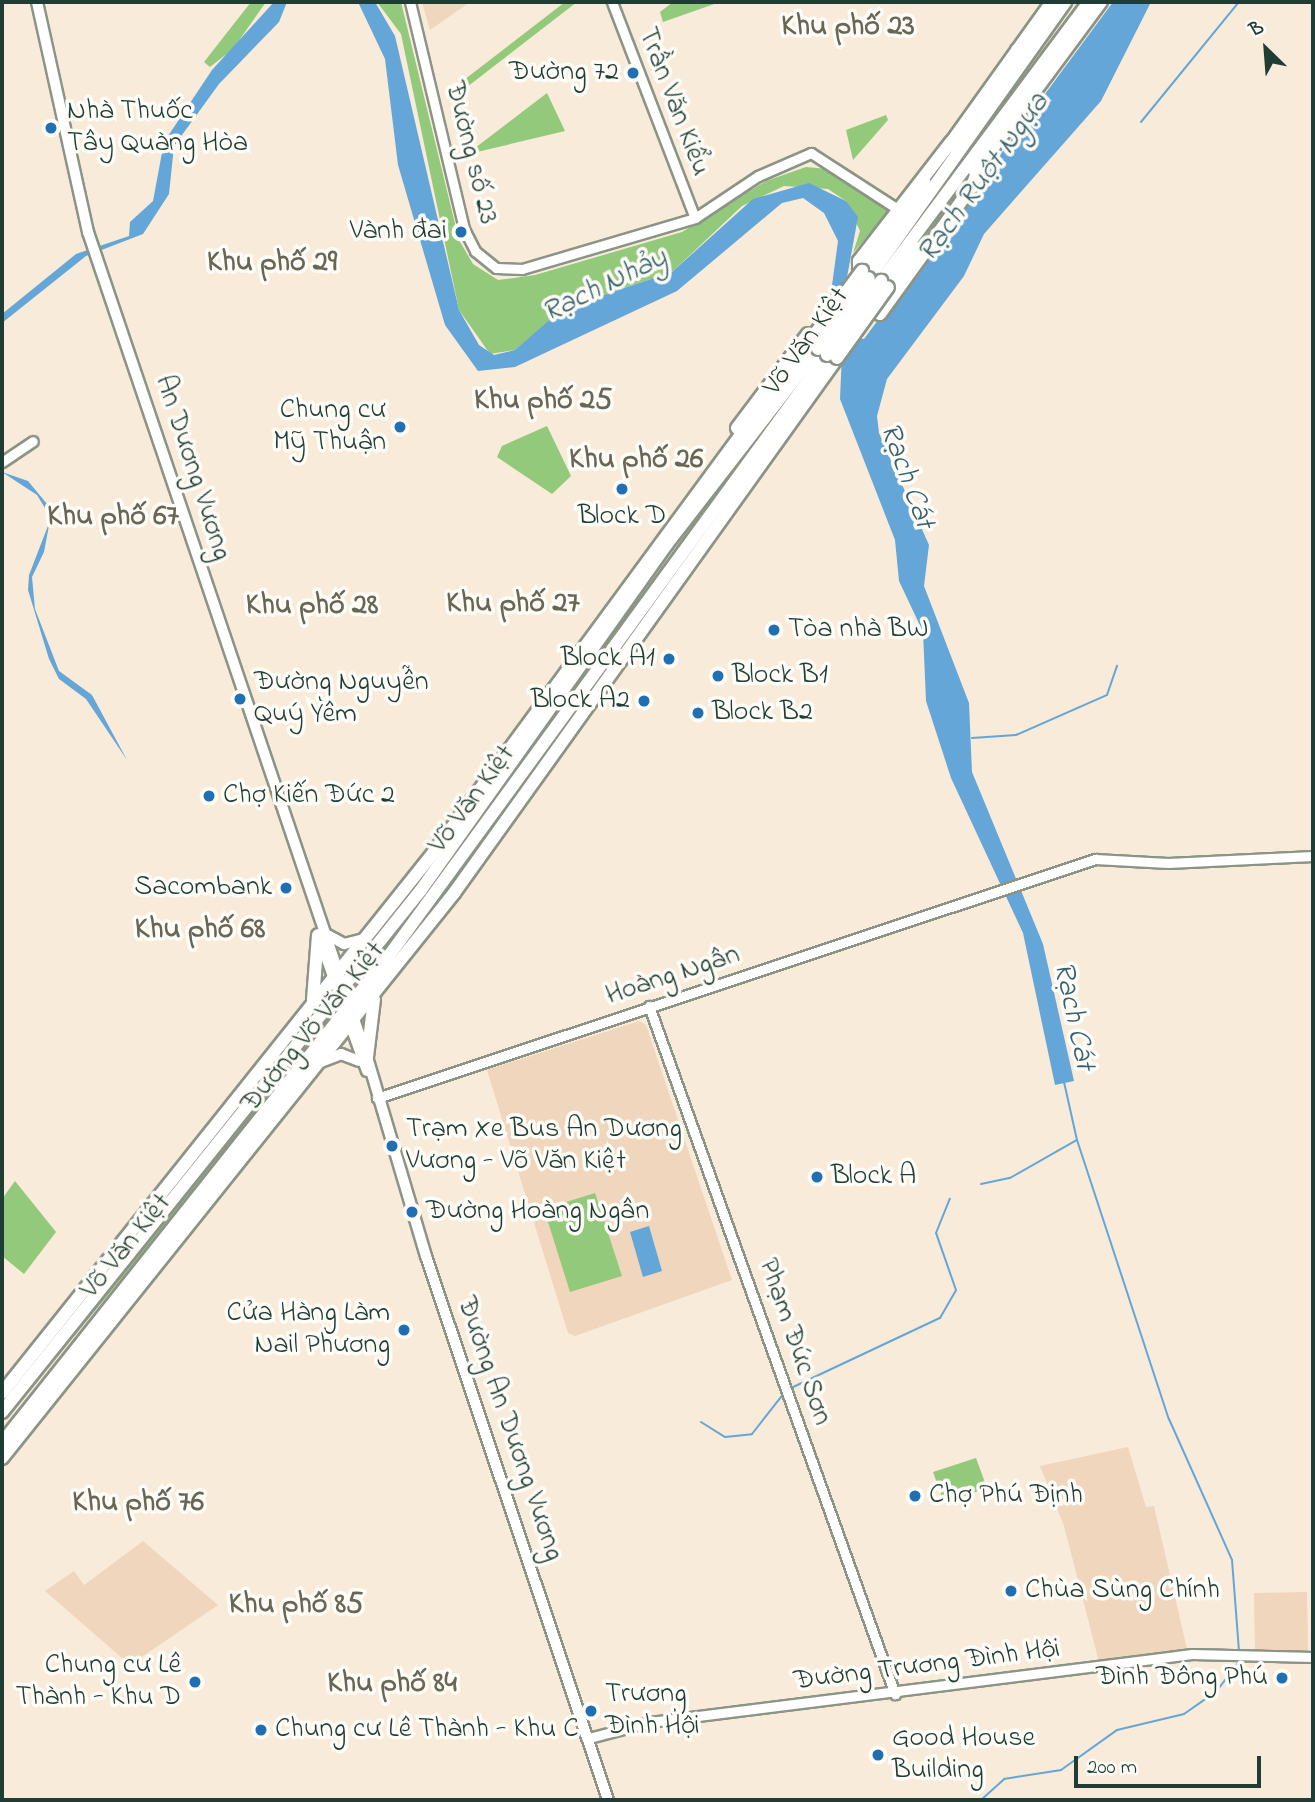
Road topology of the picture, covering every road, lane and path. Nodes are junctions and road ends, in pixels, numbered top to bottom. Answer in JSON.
{"nodes":[{"id":1,"x":37,"y":2,"type":"edge"},
{"id":2,"x":410,"y":2,"type":"edge"},
{"id":3,"x":612,"y":2,"type":"edge"},
{"id":4,"x":1052,"y":2,"type":"edge"},
{"id":5,"x":1065,"y":2,"type":"edge"},
{"id":6,"x":1089,"y":2,"type":"edge"},
{"id":7,"x":1101,"y":2,"type":"edge"},
{"id":8,"x":1034,"y":45,"type":"junction"},
{"id":9,"x":1015,"y":53,"type":"junction"},
{"id":10,"x":1049,"y":64,"type":"junction"},
{"id":11,"x":1011,"y":79,"type":"junction"},
{"id":12,"x":1041,"y":82,"type":"junction"},
{"id":13,"x":1026,"y":88,"type":"junction"},
{"id":14,"x":951,"y":142,"type":"junction"},
{"id":15,"x":980,"y":166,"type":"junction"},
{"id":16,"x":896,"y":208,"type":"junction"},
{"id":17,"x":695,"y":218,"type":"junction"},
{"id":18,"x":875,"y":279,"type":"junction"},
{"id":19,"x":823,"y":351,"type":"junction"},
{"id":20,"x":33,"y":440,"type":"dead end"},
{"id":21,"x":724,"y":452,"type":"junction"},
{"id":22,"x":2,"y":462,"type":"edge"},
{"id":23,"x":744,"y":492,"type":"junction"},
{"id":24,"x":666,"y":545,"type":"junction"},
{"id":25,"x":682,"y":557,"type":"junction"},
{"id":26,"x":456,"y":829,"type":"junction"},
{"id":27,"x":441,"y":850,"type":"junction"},
{"id":28,"x":1313,"y":856,"type":"edge"},
{"id":29,"x":321,"y":930,"type":"junction"},
{"id":30,"x":364,"y":939,"type":"junction"},
{"id":31,"x":410,"y":948,"type":"joint"},
{"id":32,"x":337,"y":981,"type":"junction"},
{"id":33,"x":378,"y":989,"type":"junction"},
{"id":34,"x":649,"y":1006,"type":"junction"},
{"id":35,"x":311,"y":1008,"type":"junction"},
{"id":36,"x":348,"y":1016,"type":"junction"},
{"id":37,"x":363,"y":1059,"type":"junction"},
{"id":38,"x":318,"y":1063,"type":"junction"},
{"id":39,"x":377,"y":1097,"type":"junction"},
{"id":40,"x":283,"y":1106,"type":"junction"},
{"id":41,"x":269,"y":1110,"type":"junction"},
{"id":42,"x":257,"y":1124,"type":"junction"},
{"id":43,"x":257,"y":1138,"type":"junction"},
{"id":44,"x":6,"y":1397,"type":"edge"},
{"id":45,"x":2,"y":1412,"type":"edge"},
{"id":46,"x":26,"y":1412,"type":"junction"},
{"id":47,"x":2,"y":1443,"type":"edge"},
{"id":48,"x":2,"y":1458,"type":"edge"},
{"id":49,"x":1313,"y":1657,"type":"edge"},
{"id":50,"x":895,"y":1694,"type":"junction"},
{"id":51,"x":589,"y":1738,"type":"junction"},
{"id":52,"x":608,"y":1800,"type":"edge"}],
"edges":[{"from":1,"to":29,"type":"main road","name":"An Dương Vương"},
{"from":2,"to":17,"type":"street","name":"Đường số 23"},
{"from":3,"to":17,"type":"street","name":"Trần Văn Kiểu"},
{"from":4,"to":9,"type":"main road","name":"Võ Văn Kiệt"},
{"from":5,"to":8,"type":"main road","name":"Võ Văn Kiệt"},
{"from":6,"to":10,"type":"main road","name":"Võ Văn Kiệt"},
{"from":7,"to":10,"type":"main road","name":"Võ Văn Kiệt"},
{"from":8,"to":9,"type":"main road"},
{"from":8,"to":11,"type":"main road","name":"Võ Văn Kiệt"},
{"from":9,"to":11,"type":"main road"},
{"from":9,"to":14,"type":"main road","name":"Võ Văn Kiệt"},
{"from":10,"to":12,"type":"main road","name":"Võ Văn Kiệt"},
{"from":10,"to":13,"type":"main road","name":"Võ Văn Kiệt"},
{"from":11,"to":18,"type":"main road","name":"Võ Văn Kiệt"},
{"from":12,"to":13,"type":"main road"},
{"from":12,"to":15,"type":"main road","name":"Võ Văn Kiệt"},
{"from":13,"to":18,"type":"main road","name":"Võ Văn Kiệt"},
{"from":14,"to":16,"type":"main road"},
{"from":14,"to":18,"type":"main road","name":"Võ Văn Kiệt"},
{"from":15,"to":16,"type":"main road"},
{"from":15,"to":18,"type":"main road","name":"Võ Văn Kiệt"},
{"from":16,"to":17,"type":"street","name":"Đường số 23"},
{"from":18,"to":19,"type":"main road","name":"Võ Văn Kiệt","bridge":true},
{"from":18,"to":19,"type":"main road","name":"Võ Văn Kiệt","bridge":true},
{"from":19,"to":21,"type":"main road","name":"Võ Văn Kiệt"},
{"from":19,"to":23,"type":"main road","name":"Võ Văn Kiệt"},
{"from":19,"to":24,"type":"main road","name":"Võ Văn Kiệt"},
{"from":19,"to":25,"type":"main road","name":"Võ Văn Kiệt"},
{"from":20,"to":22,"type":"street"},
{"from":21,"to":23,"type":"main road"},
{"from":21,"to":26,"type":"main road","name":"Võ Văn Kiệt"},
{"from":23,"to":31,"type":"main road","name":"Võ Văn Kiệt"},
{"from":24,"to":25,"type":"main road"},
{"from":24,"to":26,"type":"main road","name":"Võ Văn Kiệt"},
{"from":25,"to":36,"type":"main road","name":"Võ Văn Kiệt"},
{"from":26,"to":27,"type":"main road","name":"Võ Văn Kiệt"},
{"from":27,"to":30,"type":"main road","name":"Võ Văn Kiệt"},
{"from":27,"to":32,"type":"main road","name":"Võ Văn Kiệt"},
{"from":28,"to":34,"type":"street","name":"Hoàng Ngân"},
{"from":29,"to":30,"type":"main road"},
{"from":29,"to":32,"type":"main road","name":"Đường An Dương Vương"},
{"from":29,"to":35,"type":"main road"},
{"from":30,"to":32,"type":"main road","name":"Võ Văn Kiệt"},
{"from":31,"to":33,"type":"main road","name":"Đường Võ Văn Kiệt"},
{"from":32,"to":35,"type":"main road","name":"Võ Văn Kiệt"},
{"from":32,"to":36,"type":"main road","name":"Đường An Dương Vương"},
{"from":32,"to":44,"type":"main road","name":"Võ Văn Kiệt"},
{"from":33,"to":36,"type":"main road","name":"Đường Võ Văn Kiệt"},
{"from":33,"to":37,"type":"main road"},
{"from":34,"to":39,"type":"street","name":"Hoàng Ngân"},
{"from":34,"to":50,"type":"street","name":"Phạm Đức Sơn"},
{"from":35,"to":44,"type":"main road","name":"Võ Văn Kiệt"},
{"from":36,"to":37,"type":"main road","name":"Đường An Dương Vương"},
{"from":36,"to":38,"type":"main road","name":"Đường Võ Văn Kiệt"},
{"from":36,"to":41,"type":"main road","name":"Võ Văn Kiệt"},
{"from":37,"to":38,"type":"main road"},
{"from":37,"to":39,"type":"main road","name":"Đường An Dương Vương"},
{"from":38,"to":40,"type":"main road","name":"Đường Võ Văn Kiệt"},
{"from":39,"to":51,"type":"main road","name":"Đường An Dương Vương"},
{"from":40,"to":41,"type":"main road"},
{"from":40,"to":43,"type":"main road","name":"Đường Võ Văn Kiệt"},
{"from":41,"to":42,"type":"main road","name":"Võ Văn Kiệt"},
{"from":42,"to":43,"type":"main road"},
{"from":42,"to":46,"type":"main road","name":"Võ Văn Kiệt"},
{"from":43,"to":48,"type":"main road","name":"Võ Văn Kiệt"},
{"from":44,"to":45,"type":"main road","name":"Võ Văn Kiệt"},
{"from":44,"to":46,"type":"main road"},
{"from":46,"to":47,"type":"main road","name":"Võ Văn Kiệt"},
{"from":49,"to":50,"type":"street","name":"Đường Trương Đình Hội"},
{"from":50,"to":51,"type":"street","name":"Đường Trương Đình Hội"},
{"from":51,"to":52,"type":"main road","name":"Đường An Dương Vương"}]}
